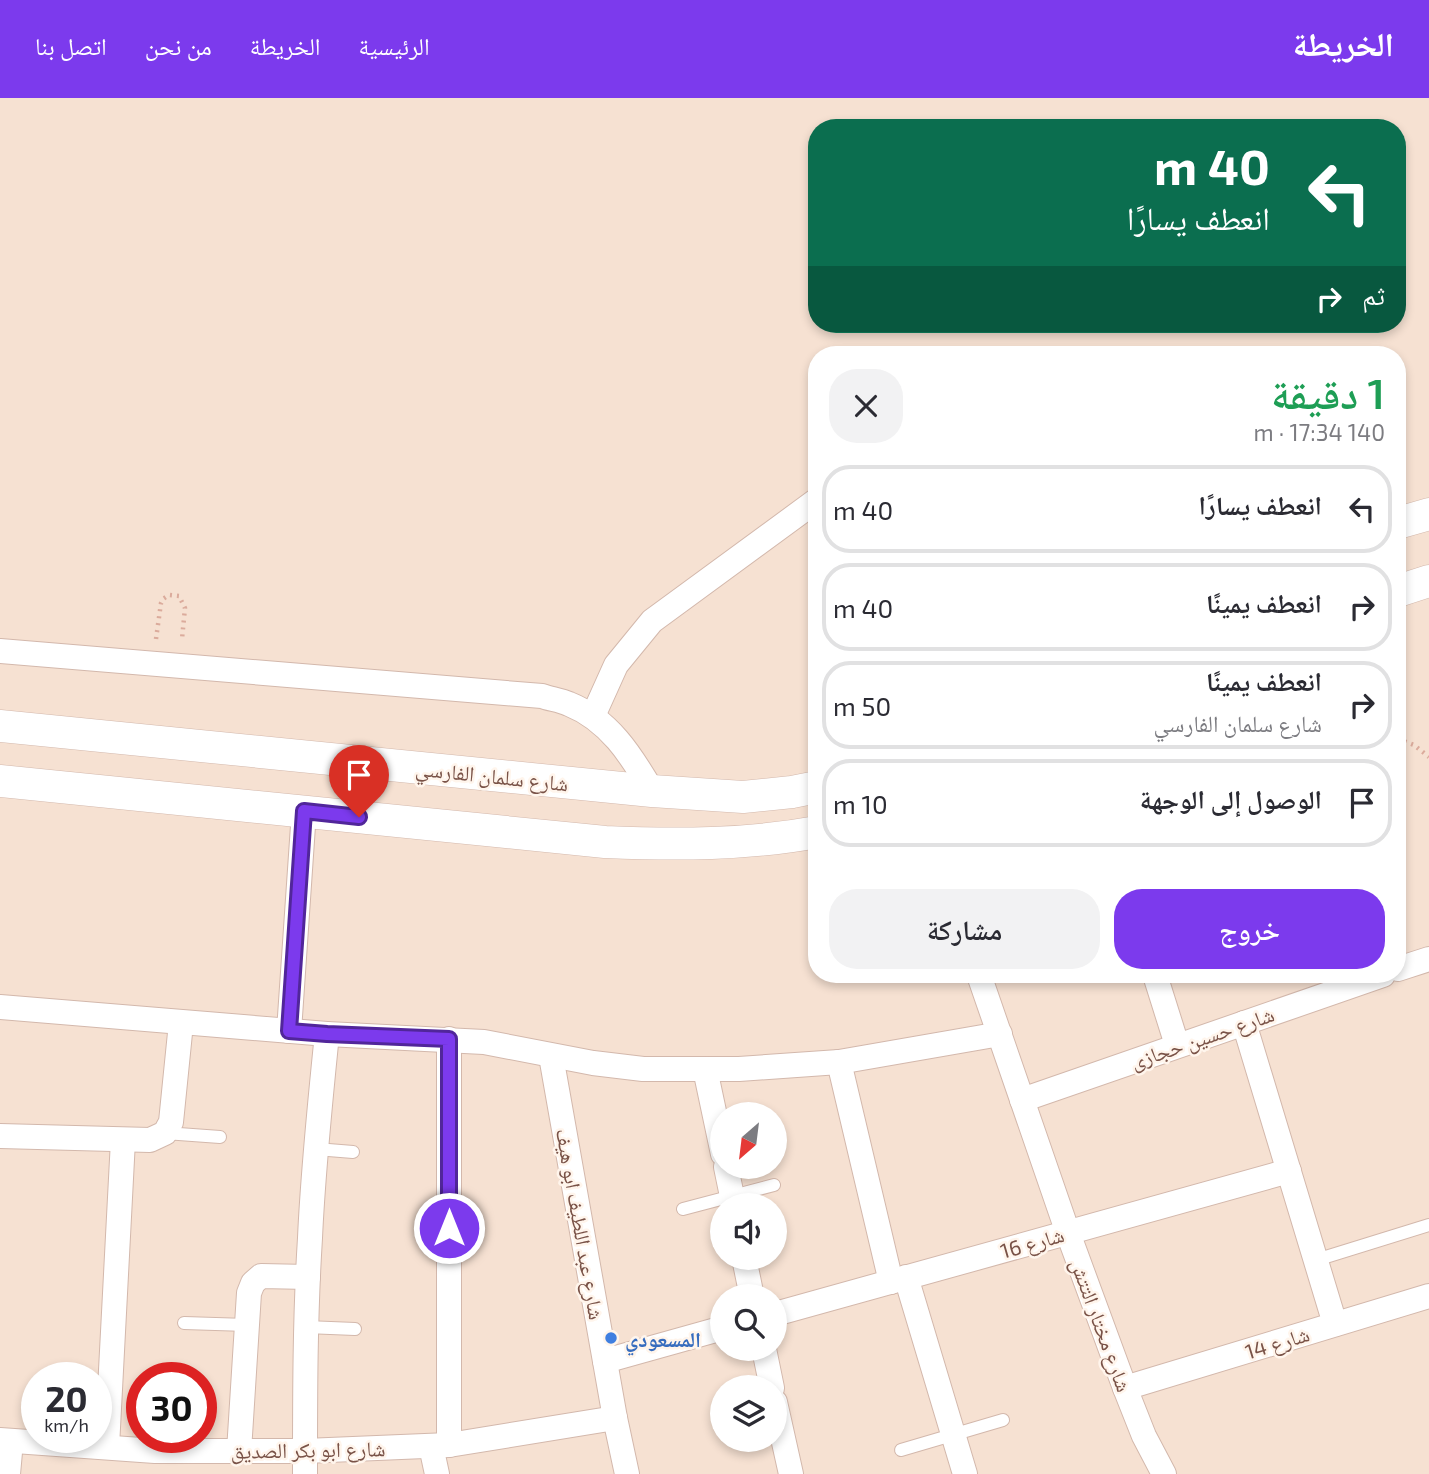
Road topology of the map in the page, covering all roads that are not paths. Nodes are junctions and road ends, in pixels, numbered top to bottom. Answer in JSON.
{"nodes":[{"id":1,"x":808,"y":507,"type":"edge"},
{"id":2,"x":1429,"y":514,"type":"edge"},
{"id":3,"x":1406,"y":521,"type":"edge"},
{"id":4,"x":1429,"y":581,"type":"edge"},
{"id":5,"x":1406,"y":588,"type":"edge"},
{"id":6,"x":0,"y":651,"type":"edge"},
{"id":7,"x":593,"y":716,"type":"junction"},
{"id":8,"x":0,"y":726,"type":"edge"},
{"id":9,"x":0,"y":781,"type":"edge"},
{"id":10,"x":808,"y":789,"type":"edge"},
{"id":11,"x":652,"y":791,"type":"junction"},
{"id":12,"x":304,"y":811,"type":"junction"},
{"id":13,"x":808,"y":833,"type":"edge"},
{"id":14,"x":1429,"y":959,"type":"edge"},
{"id":15,"x":1406,"y":967,"type":"edge"},
{"id":16,"x":982,"y":983,"type":"edge"},
{"id":17,"x":1158,"y":983,"type":"edge"},
{"id":18,"x":1360,"y":983,"type":"edge"},
{"id":19,"x":0,"y":1007,"type":"edge"},
{"id":20,"x":181,"y":1023,"type":"junction"},
{"id":21,"x":1244,"y":1023,"type":"junction"},
{"id":22,"x":289,"y":1031,"type":"junction"},
{"id":23,"x":327,"y":1034,"type":"junction"},
{"id":24,"x":1000,"y":1034,"type":"junction"},
{"id":25,"x":449,"y":1039,"type":"junction"},
{"id":26,"x":1177,"y":1045,"type":"junction"},
{"id":27,"x":551,"y":1056,"type":"junction"},
{"id":28,"x":839,"y":1062,"type":"junction"},
{"id":29,"x":705,"y":1069,"type":"junction"},
{"id":30,"x":1022,"y":1100,"type":"junction"},
{"id":31,"x":712,"y":1102,"type":"edge"},
{"id":32,"x":165,"y":1133,"type":"junction"},
{"id":33,"x":0,"y":1136,"type":"edge"},
{"id":34,"x":220,"y":1137,"type":"dead end"},
{"id":35,"x":122,"y":1140,"type":"junction"},
{"id":36,"x":316,"y":1149,"type":"junction"},
{"id":37,"x":353,"y":1152,"type":"dead end"},
{"id":38,"x":1289,"y":1171,"type":"junction"},
{"id":39,"x":774,"y":1185,"type":"dead end"},
{"id":40,"x":754,"y":1193,"type":"edge"},
{"id":41,"x":710,"y":1205,"type":"edge"},
{"id":42,"x":683,"y":1209,"type":"dead end"},
{"id":43,"x":1429,"y":1225,"type":"edge"},
{"id":44,"x":1068,"y":1233,"type":"junction"},
{"id":45,"x":1316,"y":1260,"type":"junction"},
{"id":46,"x":308,"y":1276,"type":"junction"},
{"id":47,"x":899,"y":1280,"type":"junction"},
{"id":48,"x":1429,"y":1296,"type":"edge"},
{"id":49,"x":787,"y":1311,"type":"edge"},
{"id":50,"x":184,"y":1322,"type":"dead end"},
{"id":51,"x":1335,"y":1324,"type":"junction"},
{"id":52,"x":247,"y":1325,"type":"junction"},
{"id":53,"x":306,"y":1327,"type":"junction"},
{"id":54,"x":355,"y":1329,"type":"dead end"},
{"id":55,"x":710,"y":1332,"type":"edge"},
{"id":56,"x":605,"y":1361,"type":"junction"},
{"id":57,"x":111,"y":1362,"type":"edge"},
{"id":58,"x":1125,"y":1388,"type":"junction"},
{"id":59,"x":615,"y":1418,"type":"junction"},
{"id":60,"x":1003,"y":1420,"type":"dead end"},
{"id":61,"x":953,"y":1435,"type":"junction"},
{"id":62,"x":5,"y":1440,"type":"edge"},
{"id":63,"x":440,"y":1445,"type":"junction"},
{"id":64,"x":112,"y":1449,"type":"edge"},
{"id":65,"x":901,"y":1450,"type":"dead end"},
{"id":66,"x":239,"y":1451,"type":"junction"},
{"id":67,"x":786,"y":1452,"type":"edge"},
{"id":68,"x":154,"y":1462,"type":"edge"},
{"id":69,"x":305,"y":1462,"type":"edge"},
{"id":70,"x":8,"y":1474,"type":"edge"},
{"id":71,"x":437,"y":1474,"type":"edge"},
{"id":72,"x":628,"y":1474,"type":"edge"},
{"id":73,"x":791,"y":1474,"type":"edge"},
{"id":74,"x":965,"y":1474,"type":"edge"},
{"id":75,"x":1164,"y":1474,"type":"edge"}],
"edges":[{"from":1,"to":7,"type":"street"},
{"from":2,"to":3,"type":"street"},
{"from":4,"to":5,"type":"street"},
{"from":6,"to":7,"type":"street"},
{"from":7,"to":11,"type":"street"},
{"from":8,"to":11,"type":"street","name":"شارع سلمان الفارسي"},
{"from":9,"to":12,"type":"street"},
{"from":10,"to":11,"type":"street","name":"شارع سلمان الفارسي"},
{"from":12,"to":13,"type":"street"},
{"from":12,"to":22,"type":"street"},
{"from":14,"to":15,"type":"street"},
{"from":16,"to":24,"type":"street","name":"شارع مختار التتش"},
{"from":17,"to":26,"type":"street"},
{"from":18,"to":21,"type":"street","name":"شارع حسين حجازى"},
{"from":19,"to":20,"type":"street"},
{"from":20,"to":22,"type":"street"},
{"from":20,"to":32,"type":"street"},
{"from":21,"to":26,"type":"street","name":"شارع حسين حجازى"},
{"from":21,"to":38,"type":"street"},
{"from":22,"to":23,"type":"street"},
{"from":23,"to":25,"type":"street"},
{"from":23,"to":36,"type":"street"},
{"from":24,"to":28,"type":"street"},
{"from":24,"to":30,"type":"street","name":"شارع مختار التتش"},
{"from":25,"to":27,"type":"street"},
{"from":25,"to":63,"type":"street"},
{"from":26,"to":30,"type":"street","name":"شارع حسين حجازى"},
{"from":27,"to":29,"type":"street"},
{"from":27,"to":56,"type":"street","name":"شارع عبد اللطيف ابو هيف"},
{"from":28,"to":29,"type":"street"},
{"from":28,"to":47,"type":"street"},
{"from":29,"to":31,"type":"street"},
{"from":30,"to":44,"type":"street","name":"شارع مختار التتش"},
{"from":32,"to":34,"type":"lane"},
{"from":32,"to":35,"type":"street"},
{"from":33,"to":35,"type":"street"},
{"from":35,"to":57,"type":"street"},
{"from":36,"to":37,"type":"lane"},
{"from":36,"to":46,"type":"street"},
{"from":38,"to":44,"type":"street","name":"شارع 16"},
{"from":38,"to":45,"type":"street"},
{"from":39,"to":40,"type":"lane"},
{"from":41,"to":42,"type":"lane"},
{"from":43,"to":45,"type":"lane"},
{"from":44,"to":47,"type":"street","name":"شارع 16"},
{"from":44,"to":58,"type":"street","name":"شارع مختار التتش"},
{"from":45,"to":51,"type":"street"},
{"from":46,"to":52,"type":"street"},
{"from":46,"to":53,"type":"street"},
{"from":47,"to":49,"type":"street","name":"شارع 16"},
{"from":47,"to":61,"type":"street"},
{"from":48,"to":51,"type":"street","name":"شارع 14"},
{"from":50,"to":52,"type":"lane"},
{"from":51,"to":58,"type":"street","name":"شارع 14"},
{"from":52,"to":66,"type":"street"},
{"from":53,"to":54,"type":"lane"},
{"from":53,"to":69,"type":"street"},
{"from":55,"to":56,"type":"street"},
{"from":56,"to":59,"type":"street","name":"شارع عبد اللطيف ابو هيف"},
{"from":58,"to":75,"type":"street","name":"شارع مختار التتش"},
{"from":59,"to":63,"type":"street","name":"شارع ابو بكر الصديق"},
{"from":59,"to":72,"type":"street","name":"شارع عبد اللطيف ابو هيف"},
{"from":60,"to":61,"type":"lane"},
{"from":61,"to":65,"type":"lane"},
{"from":61,"to":74,"type":"street"},
{"from":62,"to":70,"type":"street"},
{"from":63,"to":69,"type":"street","name":"شارع ابو بكر الصديق"},
{"from":63,"to":71,"type":"street"},
{"from":64,"to":68,"type":"street","name":"شارع ابو بكر الصديق"},
{"from":66,"to":68,"type":"street","name":"شارع ابو بكر الصديق"},
{"from":66,"to":69,"type":"street","name":"شارع ابو بكر الصديق"},
{"from":67,"to":73,"type":"street"}]}
